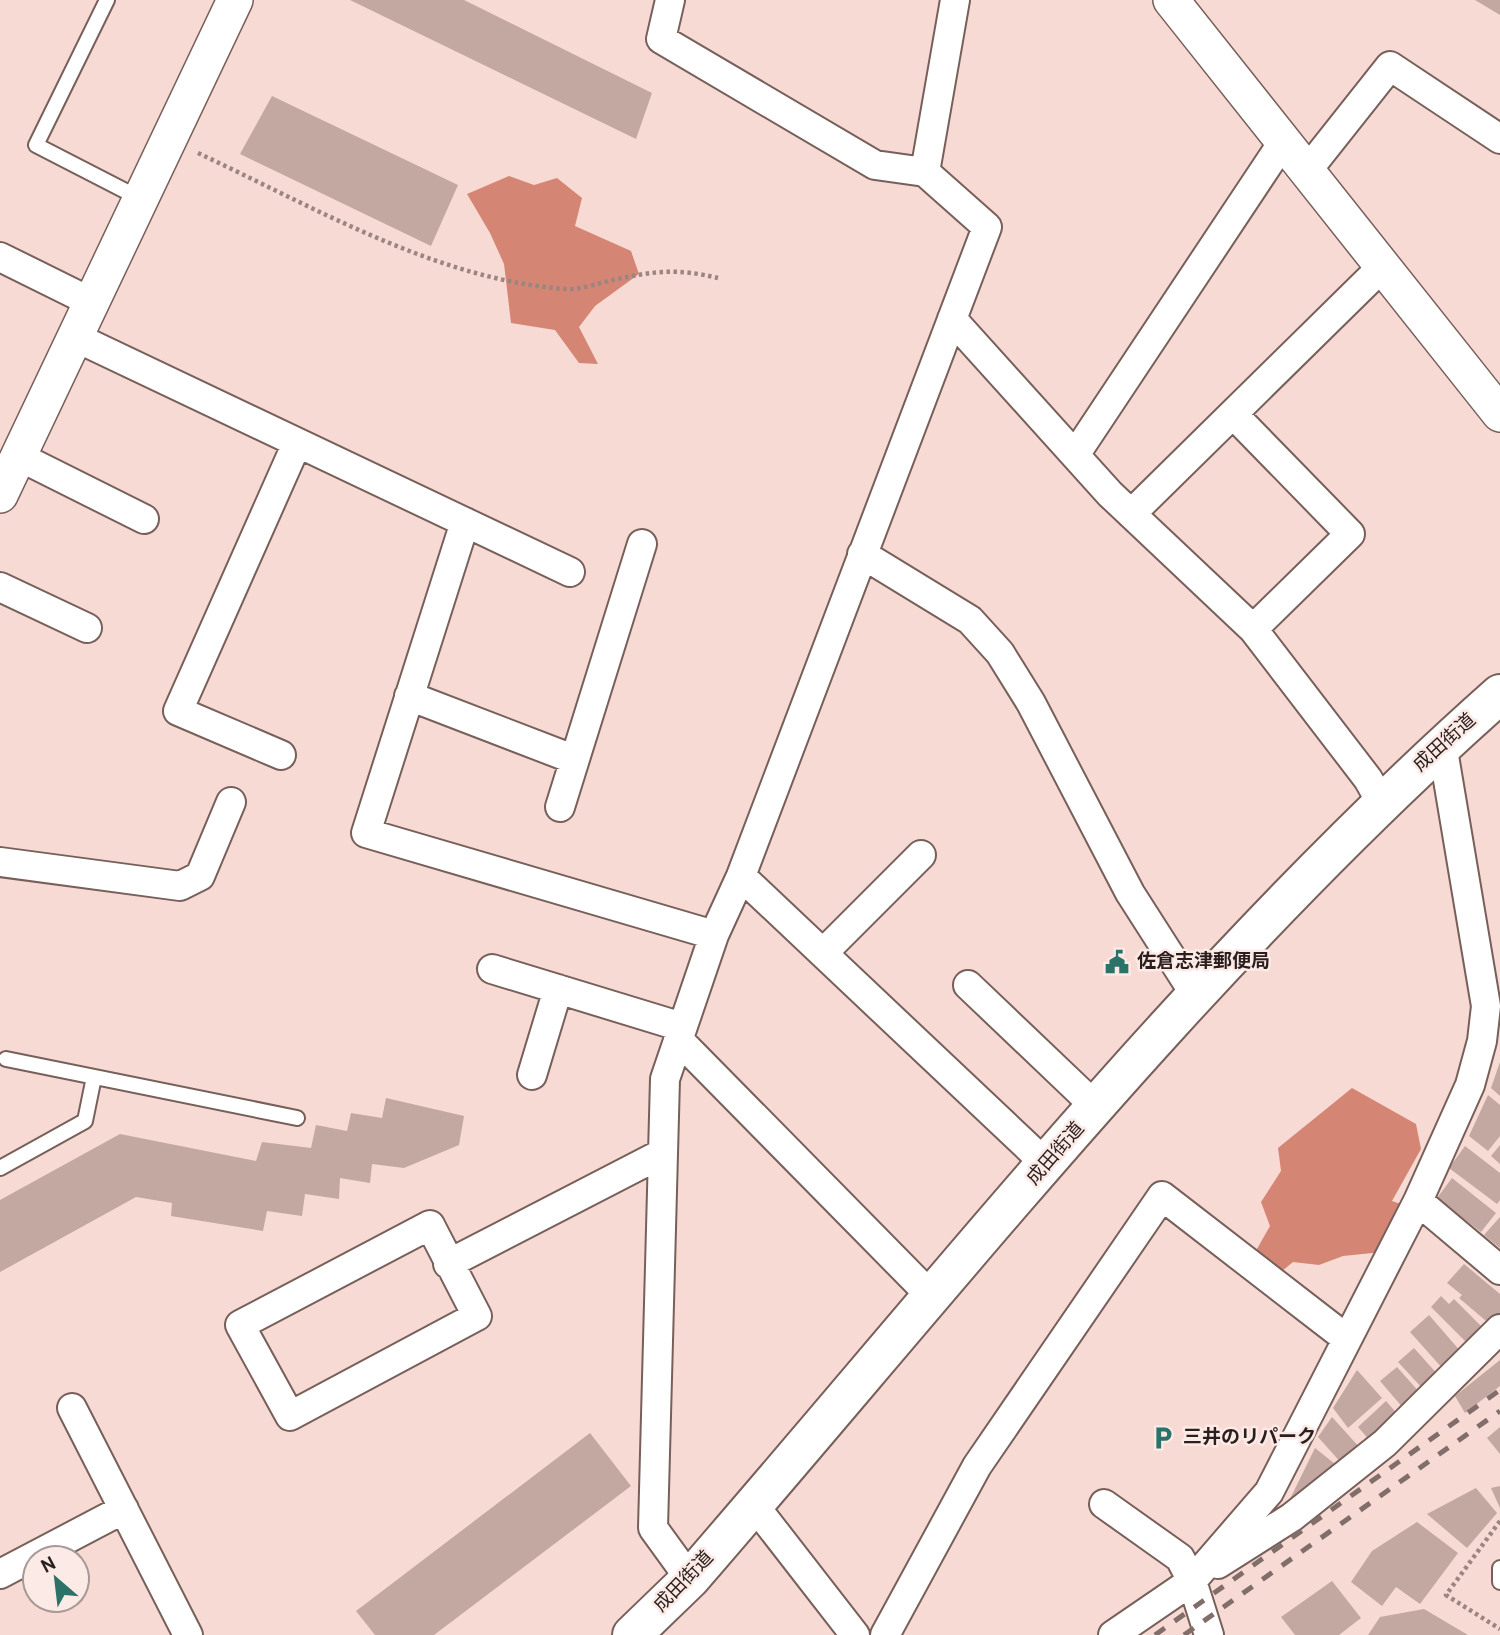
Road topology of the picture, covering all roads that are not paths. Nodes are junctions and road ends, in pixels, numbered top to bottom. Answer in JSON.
{"nodes":[{"id":1,"x":107,"y":0,"type":"edge"},
{"id":2,"x":235,"y":0,"type":"edge"},
{"id":3,"x":670,"y":0,"type":"edge"},
{"id":4,"x":954,"y":0,"type":"edge"},
{"id":5,"x":1171,"y":0,"type":"edge"},
{"id":6,"x":1500,"y":139,"type":"edge"},
{"id":7,"x":1283,"y":142,"type":"junction"},
{"id":8,"x":925,"y":172,"type":"junction"},
{"id":9,"x":1306,"y":172,"type":"junction"},
{"id":10,"x":141,"y":199,"type":"junction"},
{"id":11,"x":0,"y":257,"type":"edge"},
{"id":12,"x":1381,"y":268,"type":"junction"},
{"id":13,"x":91,"y":302,"type":"junction"},
{"id":14,"x":952,"y":318,"type":"junction"},
{"id":15,"x":75,"y":337,"type":"junction"},
{"id":16,"x":1233,"y":414,"type":"junction"},
{"id":17,"x":1500,"y":414,"type":"edge"},
{"id":18,"x":297,"y":443,"type":"junction"},
{"id":19,"x":1075,"y":455,"type":"junction"},
{"id":20,"x":18,"y":456,"type":"junction"},
{"id":21,"x":0,"y":495,"type":"edge"},
{"id":22,"x":1131,"y":514,"type":"junction"},
{"id":23,"x":144,"y":519,"type":"dead end"},
{"id":24,"x":465,"y":522,"type":"junction"},
{"id":25,"x":642,"y":544,"type":"dead end"},
{"id":26,"x":862,"y":554,"type":"junction"},
{"id":27,"x":570,"y":572,"type":"dead end"},
{"id":28,"x":0,"y":587,"type":"edge"},
{"id":29,"x":87,"y":628,"type":"dead end"},
{"id":30,"x":1253,"y":629,"type":"junction"},
{"id":31,"x":409,"y":696,"type":"junction"},
{"id":32,"x":1496,"y":704,"type":"edge"},
{"id":33,"x":1442,"y":744,"type":"junction"},
{"id":34,"x":281,"y":755,"type":"dead end"},
{"id":35,"x":573,"y":759,"type":"junction"},
{"id":36,"x":231,"y":802,"type":"dead end"},
{"id":37,"x":1381,"y":802,"type":"junction"},
{"id":38,"x":560,"y":807,"type":"dead end"},
{"id":39,"x":921,"y":855,"type":"dead end"},
{"id":40,"x":0,"y":862,"type":"edge"},
{"id":41,"x":741,"y":876,"type":"junction"},
{"id":42,"x":714,"y":935,"type":"junction"},
{"id":43,"x":823,"y":953,"type":"junction"},
{"id":44,"x":492,"y":969,"type":"dead end"},
{"id":45,"x":968,"y":985,"type":"dead end"},
{"id":46,"x":558,"y":989,"type":"junction"},
{"id":47,"x":1194,"y":993,"type":"junction"},
{"id":48,"x":680,"y":1033,"type":"junction"},
{"id":49,"x":6,"y":1059,"type":"dead end"},
{"id":50,"x":532,"y":1075,"type":"dead end"},
{"id":51,"x":94,"y":1077,"type":"junction"},
{"id":52,"x":1096,"y":1107,"type":"junction"},
{"id":53,"x":297,"y":1118,"type":"dead end"},
{"id":54,"x":663,"y":1153,"type":"junction"},
{"id":55,"x":1047,"y":1165,"type":"junction"},
{"id":56,"x":0,"y":1167,"type":"edge"},
{"id":57,"x":1418,"y":1201,"type":"junction"},
{"id":58,"x":448,"y":1264,"type":"junction"},
{"id":59,"x":1500,"y":1270,"type":"edge"},
{"id":60,"x":932,"y":1297,"type":"junction"},
{"id":61,"x":1500,"y":1329,"type":"edge"},
{"id":62,"x":1347,"y":1339,"type":"junction"},
{"id":63,"x":72,"y":1408,"type":"dead end"},
{"id":64,"x":1104,"y":1504,"type":"dead end"},
{"id":65,"x":754,"y":1505,"type":"junction"},
{"id":66,"x":124,"y":1509,"type":"junction"},
{"id":67,"x":1500,"y":1568,"type":"edge"},
{"id":68,"x":0,"y":1573,"type":"edge"},
{"id":69,"x":690,"y":1578,"type":"junction"},
{"id":70,"x":1192,"y":1581,"type":"junction"},
{"id":71,"x":1500,"y":1582,"type":"edge"},
{"id":72,"x":188,"y":1635,"type":"edge"},
{"id":73,"x":632,"y":1635,"type":"edge"},
{"id":74,"x":855,"y":1635,"type":"edge"},
{"id":75,"x":885,"y":1635,"type":"edge"},
{"id":76,"x":1113,"y":1635,"type":"edge"},
{"id":77,"x":1209,"y":1635,"type":"edge"}],
"edges":[{"from":1,"to":10,"type":"lane"},
{"from":2,"to":10,"type":"street"},
{"from":3,"to":8,"type":"street"},
{"from":4,"to":8,"type":"street"},
{"from":5,"to":7,"type":"street"},
{"from":6,"to":9,"type":"street"},
{"from":7,"to":9,"type":"street"},
{"from":7,"to":19,"type":"street"},
{"from":8,"to":14,"type":"street"},
{"from":9,"to":12,"type":"street"},
{"from":10,"to":13,"type":"street"},
{"from":11,"to":13,"type":"street"},
{"from":12,"to":16,"type":"street"},
{"from":12,"to":17,"type":"street"},
{"from":13,"to":15,"type":"street"},
{"from":14,"to":19,"type":"street"},
{"from":14,"to":26,"type":"street"},
{"from":15,"to":18,"type":"street"},
{"from":15,"to":20,"type":"street"},
{"from":16,"to":22,"type":"street"},
{"from":16,"to":30,"type":"street"},
{"from":18,"to":24,"type":"street"},
{"from":18,"to":34,"type":"street"},
{"from":19,"to":22,"type":"street"},
{"from":20,"to":21,"type":"street"},
{"from":20,"to":23,"type":"street"},
{"from":22,"to":30,"type":"street"},
{"from":24,"to":27,"type":"street"},
{"from":24,"to":31,"type":"street"},
{"from":25,"to":35,"type":"street"},
{"from":26,"to":41,"type":"street"},
{"from":26,"to":47,"type":"street"},
{"from":28,"to":29,"type":"street"},
{"from":30,"to":37,"type":"street"},
{"from":31,"to":35,"type":"street"},
{"from":31,"to":42,"type":"street"},
{"from":32,"to":33,"type":"highway","name":"成田街道"},
{"from":33,"to":37,"type":"highway","name":"成田街道"},
{"from":33,"to":57,"type":"street"},
{"from":35,"to":38,"type":"street"},
{"from":36,"to":40,"type":"street"},
{"from":37,"to":47,"type":"highway","name":"成田街道"},
{"from":39,"to":43,"type":"street"},
{"from":41,"to":42,"type":"street"},
{"from":41,"to":43,"type":"street"},
{"from":42,"to":48,"type":"street"},
{"from":43,"to":55,"type":"street"},
{"from":44,"to":46,"type":"street"},
{"from":45,"to":52,"type":"street"},
{"from":46,"to":48,"type":"street"},
{"from":46,"to":50,"type":"street"},
{"from":47,"to":52,"type":"highway","name":"成田街道"},
{"from":48,"to":54,"type":"street"},
{"from":48,"to":60,"type":"street"},
{"from":49,"to":51,"type":"lane"},
{"from":51,"to":53,"type":"lane"},
{"from":51,"to":56,"type":"lane"},
{"from":52,"to":55,"type":"highway","name":"成田街道"},
{"from":54,"to":58,"type":"street"},
{"from":54,"to":69,"type":"street"},
{"from":55,"to":60,"type":"highway","name":"成田街道"},
{"from":57,"to":59,"type":"street"},
{"from":57,"to":62,"type":"street"},
{"from":58,"to":58,"type":"street"},
{"from":60,"to":65,"type":"highway","name":"成田街道"},
{"from":61,"to":70,"type":"street"},
{"from":62,"to":70,"type":"street"},
{"from":62,"to":75,"type":"street"},
{"from":63,"to":66,"type":"street"},
{"from":64,"to":70,"type":"street"},
{"from":65,"to":69,"type":"highway","name":"成田街道"},
{"from":65,"to":74,"type":"street"},
{"from":66,"to":68,"type":"street"},
{"from":66,"to":72,"type":"street"},
{"from":67,"to":71,"type":"lane"},
{"from":69,"to":73,"type":"highway","name":"成田街道"},
{"from":70,"to":76,"type":"street"},
{"from":70,"to":77,"type":"street"}]}
